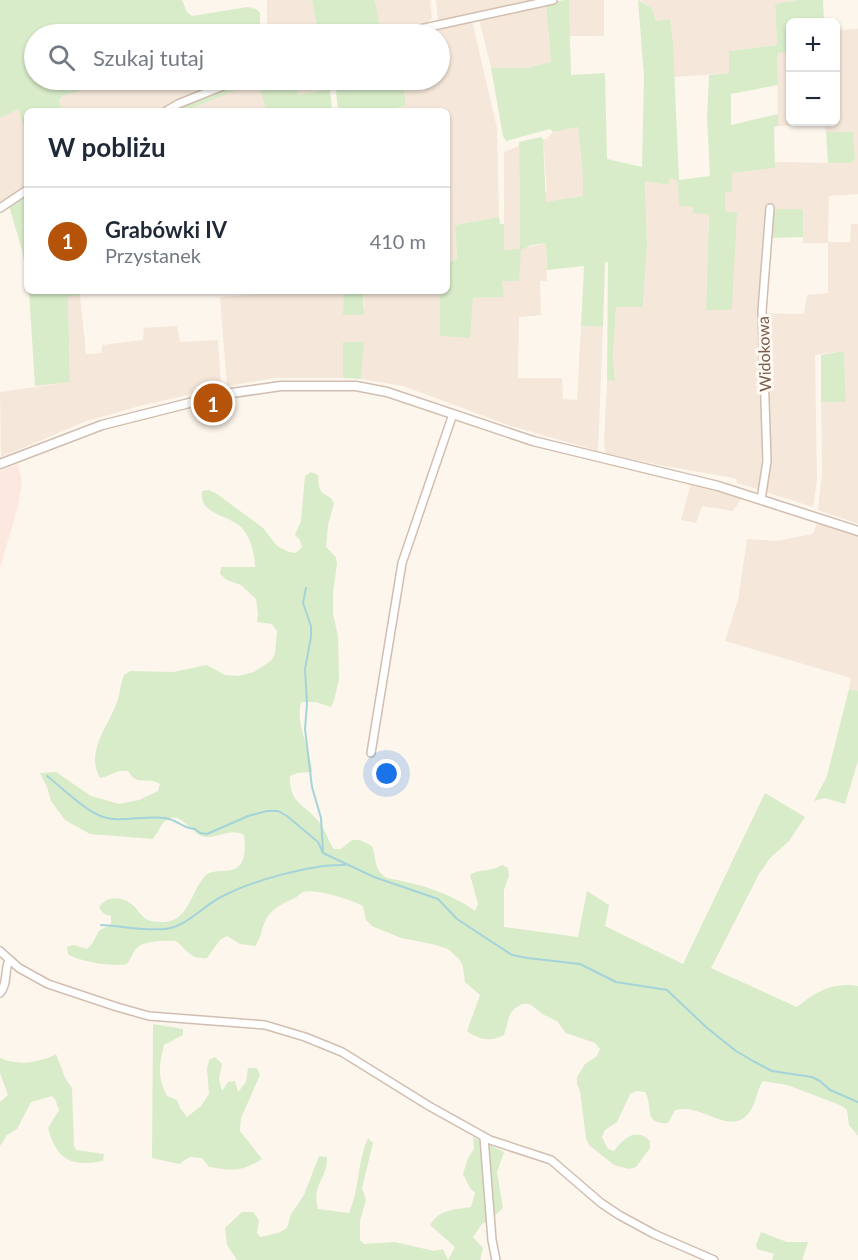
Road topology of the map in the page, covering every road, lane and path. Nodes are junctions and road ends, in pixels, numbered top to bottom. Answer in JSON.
{"nodes":[{"id":1,"x":553,"y":0,"type":"edge"},
{"id":2,"x":443,"y":24,"type":"edge"},
{"id":3,"x":213,"y":90,"type":"edge"},
{"id":4,"x":171,"y":108,"type":"edge"},
{"id":5,"x":24,"y":192,"type":"edge"},
{"id":6,"x":0,"y":208,"type":"edge"},
{"id":7,"x":770,"y":208,"type":"dead end"},
{"id":8,"x":453,"y":414,"type":"junction"},
{"id":9,"x":0,"y":464,"type":"edge"},
{"id":10,"x":761,"y":500,"type":"junction"},
{"id":11,"x":858,"y":531,"type":"edge"},
{"id":12,"x":371,"y":753,"type":"dead end"},
{"id":13,"x":0,"y":951,"type":"edge"},
{"id":14,"x":9,"y":960,"type":"junction"},
{"id":15,"x":0,"y":993,"type":"edge"},
{"id":16,"x":484,"y":1137,"type":"junction"},
{"id":17,"x":496,"y":1260,"type":"edge"},
{"id":18,"x":714,"y":1260,"type":"edge"}],
"edges":[{"from":1,"to":2,"type":"street"},
{"from":3,"to":4,"type":"street"},
{"from":5,"to":6,"type":"street"},
{"from":7,"to":10,"type":"street","name":"Widokowa"},
{"from":8,"to":9,"type":"street"},
{"from":8,"to":10,"type":"street"},
{"from":8,"to":12,"type":"street"},
{"from":10,"to":11,"type":"street"},
{"from":13,"to":14,"type":"street"},
{"from":14,"to":15,"type":"street"},
{"from":14,"to":16,"type":"street"},
{"from":16,"to":17,"type":"street"},
{"from":16,"to":18,"type":"street"}]}
